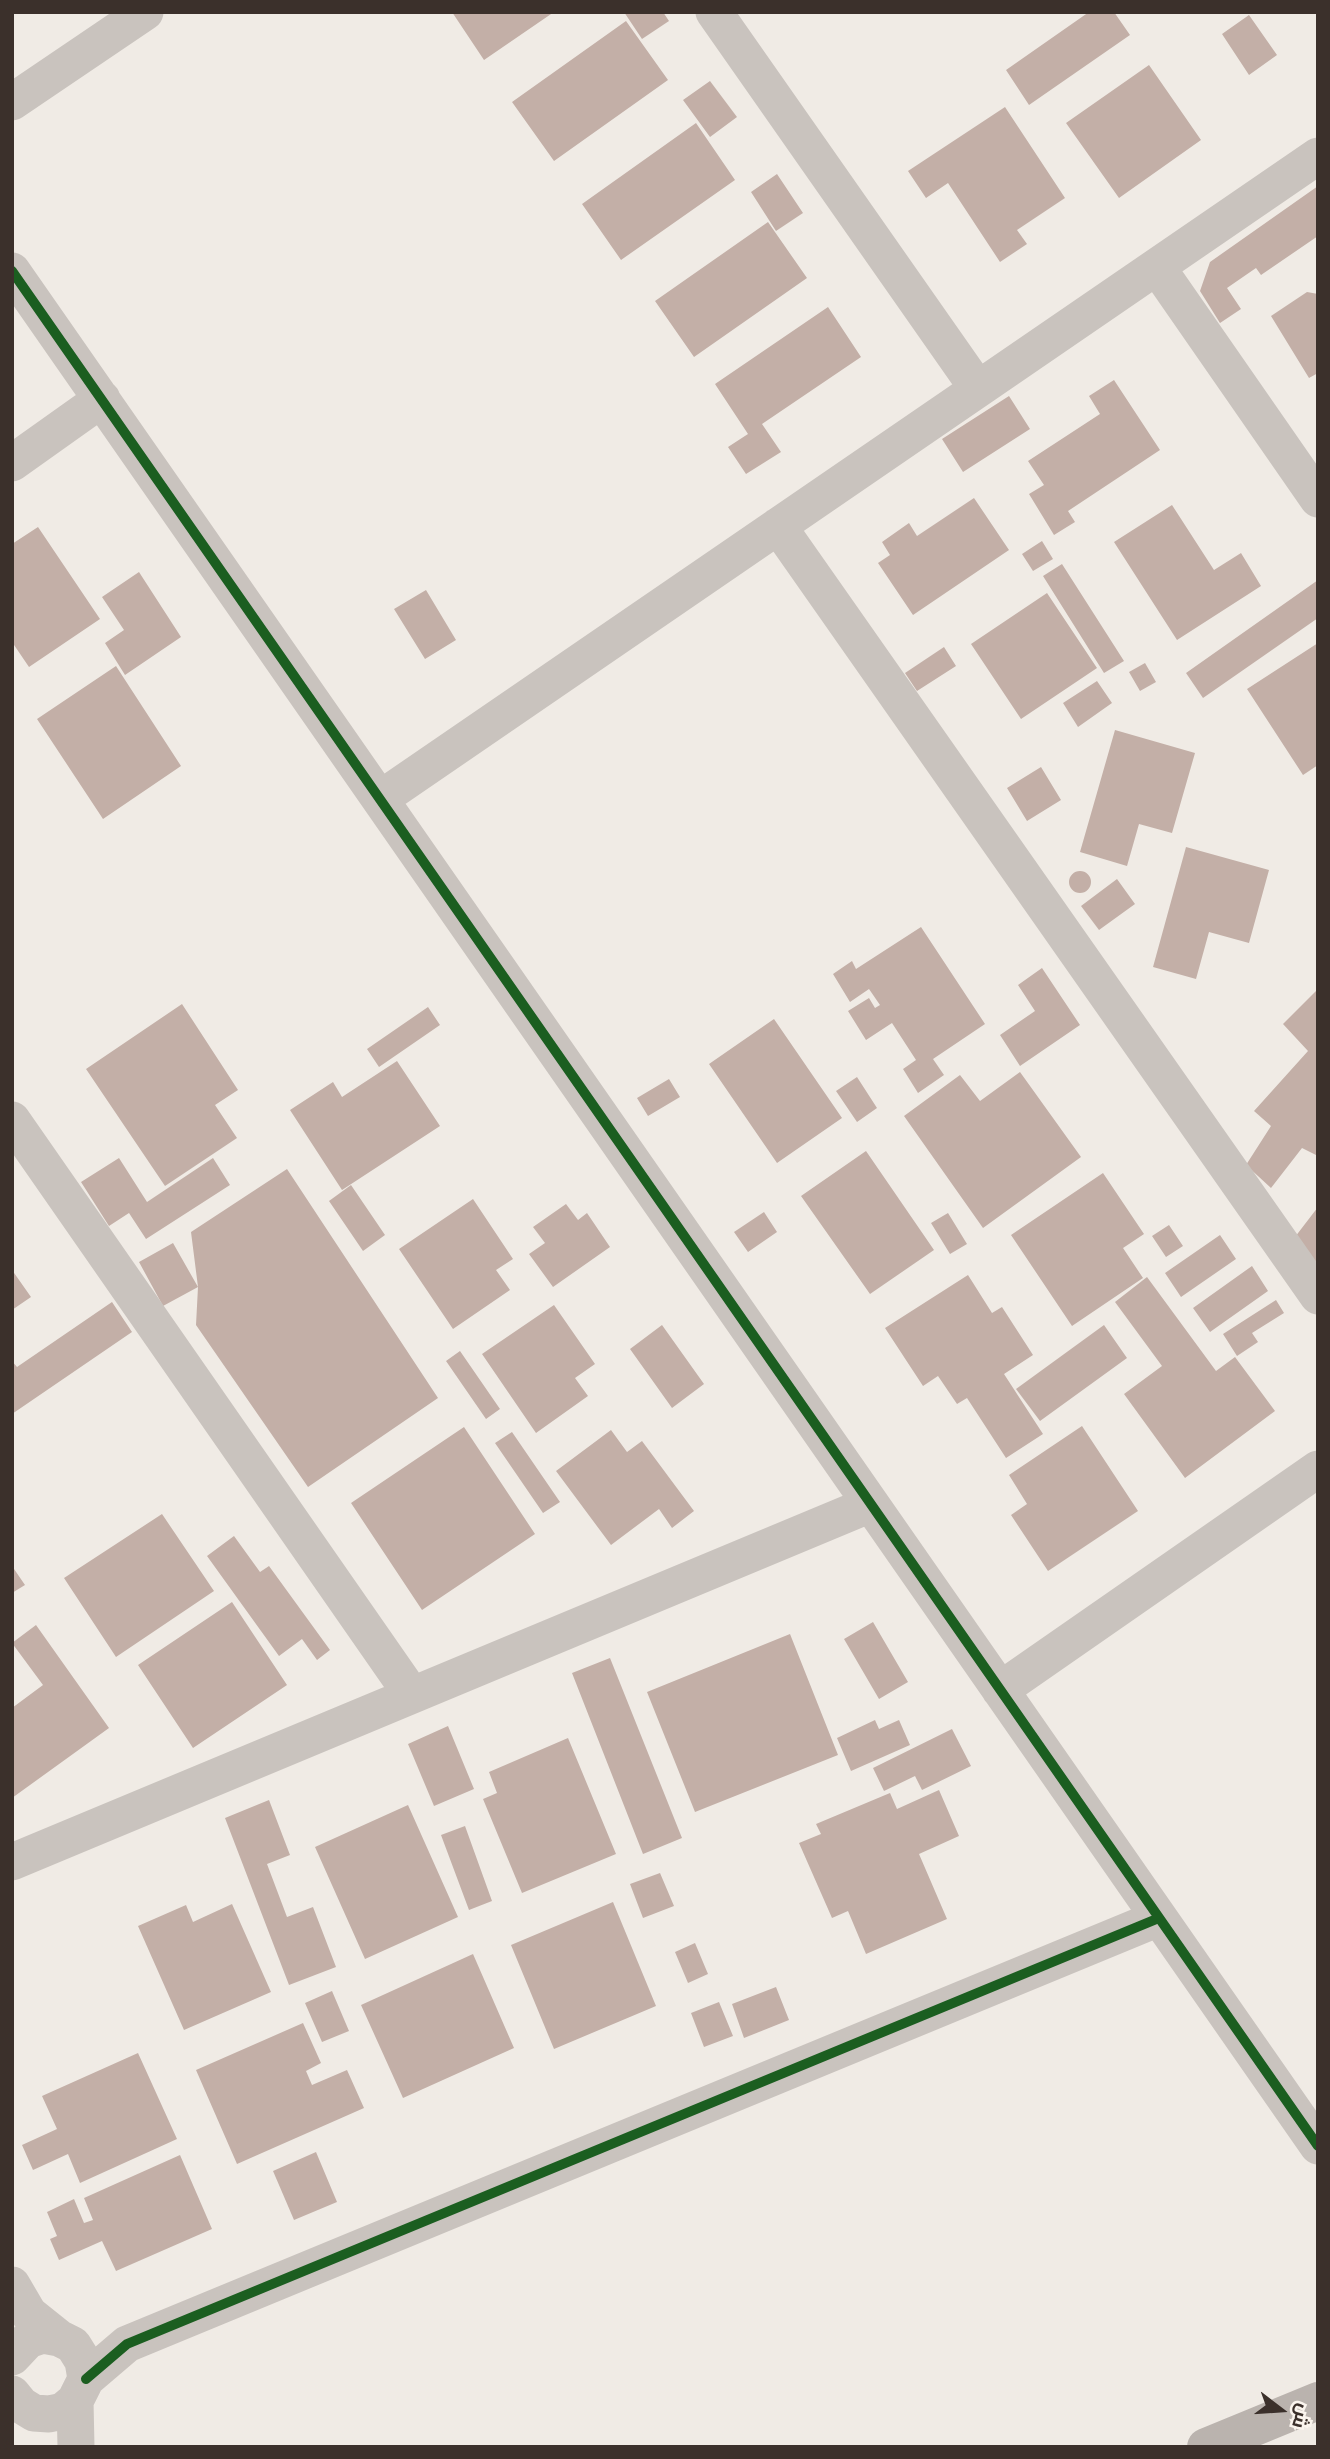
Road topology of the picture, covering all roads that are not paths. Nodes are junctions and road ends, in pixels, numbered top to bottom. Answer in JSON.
{"nodes":[{"id":1,"x":145,"y":12,"type":"edge"},
{"id":2,"x":714,"y":12,"type":"edge"},
{"id":3,"x":12,"y":102,"type":"edge"},
{"id":4,"x":1318,"y":156,"type":"edge"},
{"id":5,"x":1157,"y":267,"type":"junction"},
{"id":6,"x":12,"y":271,"type":"edge"},
{"id":7,"x":978,"y":389,"type":"junction"},
{"id":8,"x":102,"y":399,"type":"junction"},
{"id":9,"x":12,"y":463,"type":"edge"},
{"id":10,"x":1318,"y":499,"type":"edge"},
{"id":11,"x":778,"y":526,"type":"junction"},
{"id":12,"x":380,"y":799,"type":"junction"},
{"id":13,"x":12,"y":1120,"type":"edge"},
{"id":14,"x":1318,"y":1296,"type":"edge"},
{"id":15,"x":1318,"y":1469,"type":"edge"},
{"id":16,"x":871,"y":1504,"type":"junction"},
{"id":17,"x":1000,"y":1690,"type":"junction"},
{"id":18,"x":412,"y":1695,"type":"junction"},
{"id":19,"x":12,"y":1862,"type":"edge"},
{"id":20,"x":1159,"y":1918,"type":"junction"},
{"id":21,"x":1318,"y":2146,"type":"edge"},
{"id":22,"x":15,"y":2292,"type":"edge"},
{"id":23,"x":66,"y":2341,"type":"junction"},
{"id":24,"x":127,"y":2344,"type":"junction"},
{"id":25,"x":14,"y":2353,"type":"edge"},
{"id":26,"x":43,"y":2400,"type":"edge"},
{"id":27,"x":1318,"y":2401,"type":"edge"},
{"id":28,"x":70,"y":2447,"type":"edge"},
{"id":29,"x":76,"y":2447,"type":"edge"},
{"id":30,"x":1206,"y":2447,"type":"edge"}],
"edges":[{"from":1,"to":3,"type":"street"},
{"from":2,"to":7,"type":"street"},
{"from":4,"to":5,"type":"street"},
{"from":5,"to":7,"type":"street"},
{"from":5,"to":10,"type":"street"},
{"from":6,"to":8,"type":"street"},
{"from":7,"to":11,"type":"street"},
{"from":8,"to":9,"type":"street"},
{"from":8,"to":12,"type":"street"},
{"from":11,"to":12,"type":"street"},
{"from":11,"to":14,"type":"street"},
{"from":12,"to":16,"type":"street"},
{"from":13,"to":18,"type":"street"},
{"from":15,"to":17,"type":"street"},
{"from":16,"to":17,"type":"street"},
{"from":16,"to":18,"type":"street"},
{"from":17,"to":20,"type":"street"},
{"from":18,"to":19,"type":"street"},
{"from":20,"to":21,"type":"street"},
{"from":20,"to":24,"type":"street"},
{"from":22,"to":23,"type":"street"},
{"from":22,"to":25,"type":"street"},
{"from":23,"to":24,"type":"street"},
{"from":23,"to":25,"type":"street"},
{"from":23,"to":26,"type":"street"},
{"from":24,"to":26,"type":"street"},
{"from":26,"to":28,"type":"street"},
{"from":26,"to":29,"type":"street"},
{"from":27,"to":30,"type":"street"}]}
